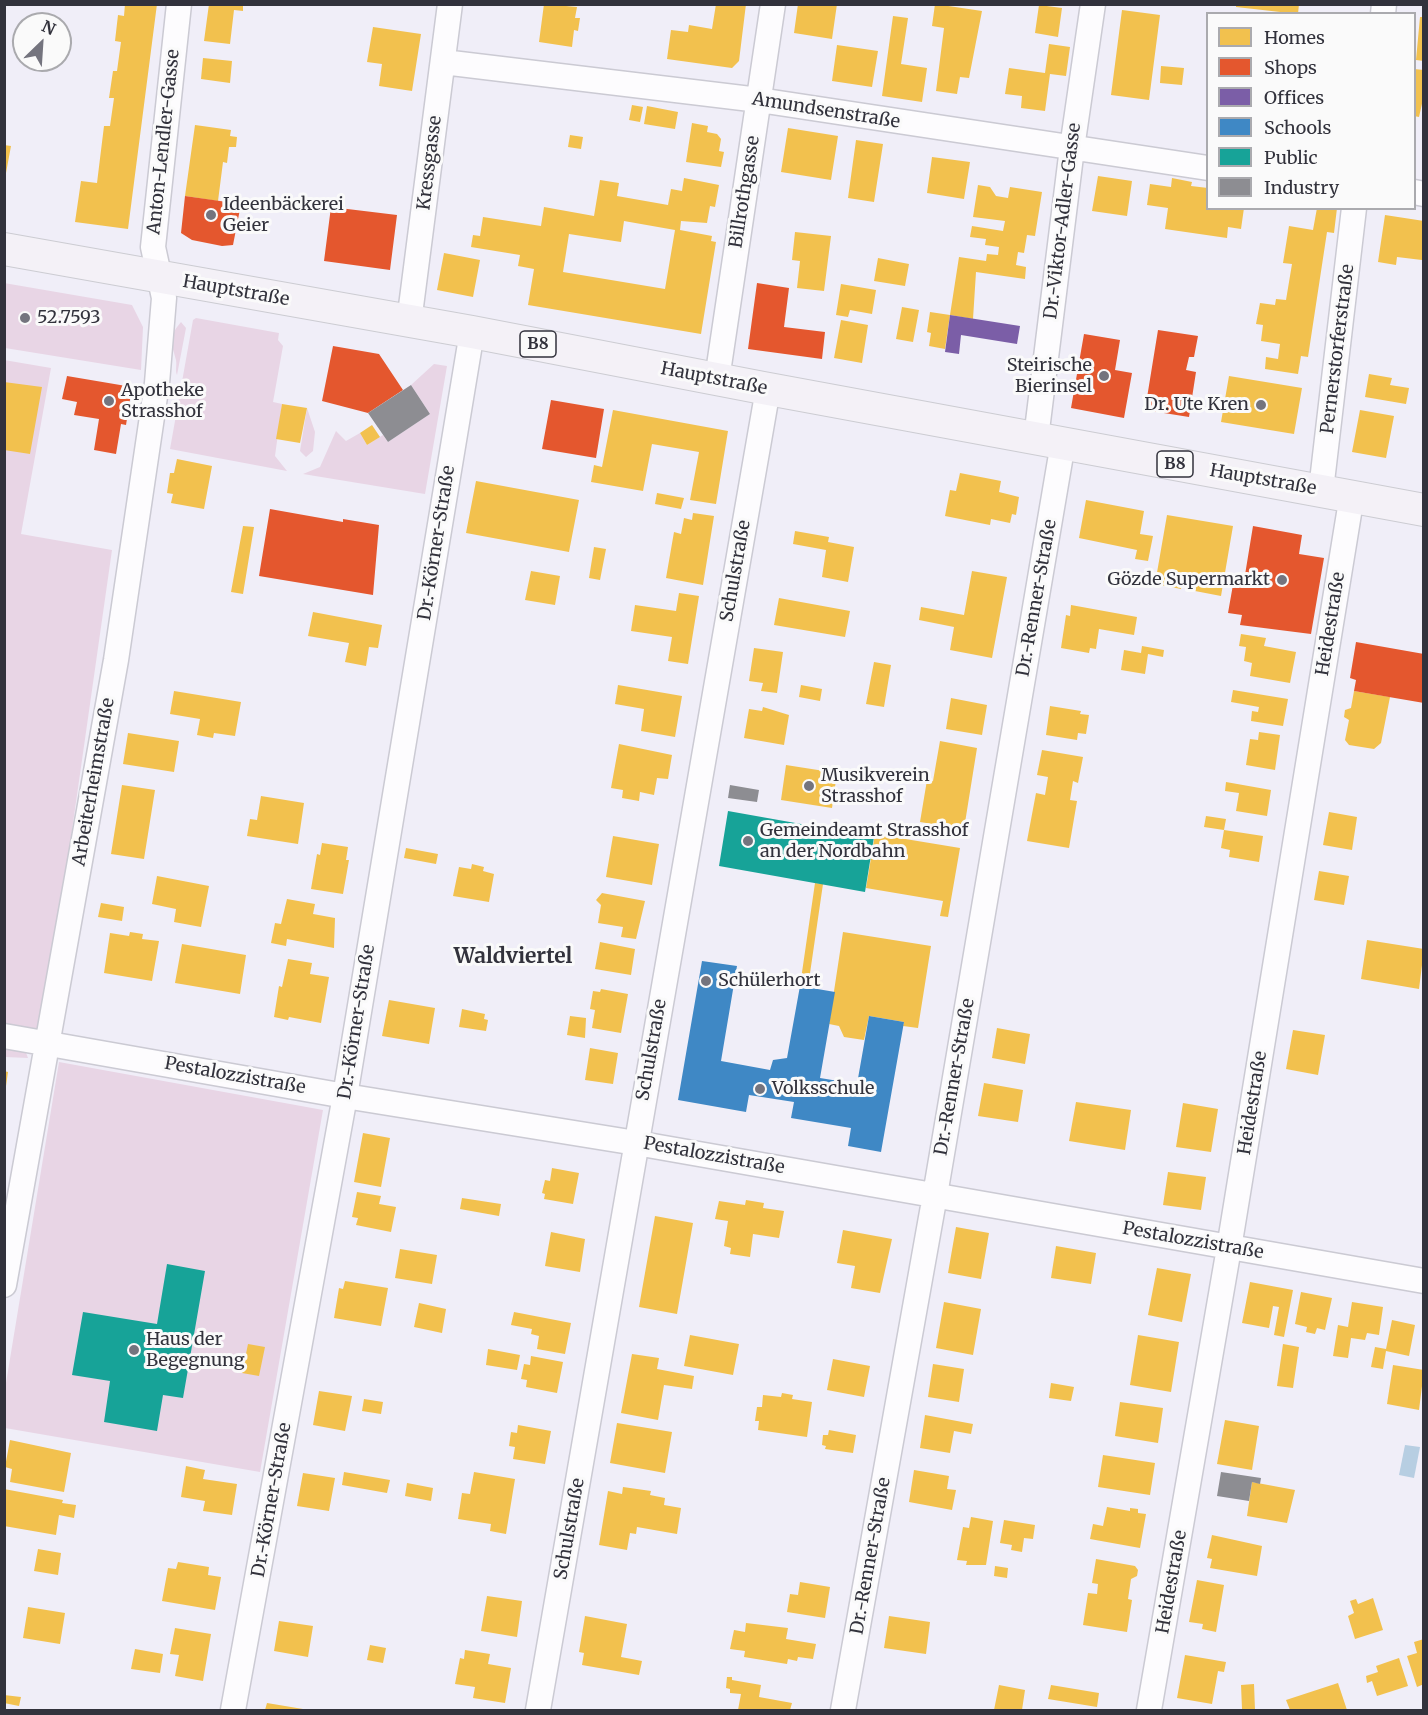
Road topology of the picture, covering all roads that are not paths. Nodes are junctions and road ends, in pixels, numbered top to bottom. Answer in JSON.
{"nodes":[{"id":1,"x":178,"y":4,"type":"edge"},
{"id":2,"x":450,"y":4,"type":"edge"},
{"id":3,"x":773,"y":4,"type":"edge"},
{"id":4,"x":1094,"y":4,"type":"edge"},
{"id":5,"x":443,"y":62,"type":"junction"},
{"id":6,"x":759,"y":100,"type":"junction"},
{"id":7,"x":1072,"y":148,"type":"junction"},
{"id":8,"x":1206,"y":168,"type":"edge"},
{"id":9,"x":1354,"y":210,"type":"edge"},
{"id":10,"x":4,"y":249,"type":"edge"},
{"id":11,"x":162,"y":278,"type":"junction"},
{"id":12,"x":409,"y":322,"type":"junction"},
{"id":13,"x":472,"y":332,"type":"junction"},
{"id":14,"x":717,"y":379,"type":"junction"},
{"id":15,"x":768,"y":389,"type":"junction"},
{"id":16,"x":1050,"y":441,"type":"junction"},
{"id":17,"x":1321,"y":490,"type":"junction"},
{"id":18,"x":1352,"y":495,"type":"junction"},
{"id":19,"x":1424,"y":510,"type":"edge"},
{"id":20,"x":4,"y":1036,"type":"edge"},
{"id":21,"x":47,"y":1042,"type":"junction"},
{"id":22,"x":345,"y":1096,"type":"junction"},
{"id":23,"x":636,"y":1143,"type":"junction"},
{"id":24,"x":935,"y":1195,"type":"junction"},
{"id":25,"x":1229,"y":1248,"type":"junction"},
{"id":26,"x":1424,"y":1281,"type":"edge"},
{"id":27,"x":4,"y":1285,"type":"edge"},
{"id":28,"x":233,"y":1710,"type":"edge"},
{"id":29,"x":538,"y":1710,"type":"edge"},
{"id":30,"x":843,"y":1710,"type":"edge"},
{"id":31,"x":1149,"y":1710,"type":"edge"}],
"edges":[{"from":1,"to":11,"type":"street","name":"Anton-Lendler-Gasse"},
{"from":2,"to":5,"type":"street","name":"Kressgasse"},
{"from":3,"to":6,"type":"street","name":"Billrothgasse"},
{"from":4,"to":7,"type":"street","name":"Dr.-Viktor-Adler-Gasse"},
{"from":5,"to":6,"type":"street","name":"Amundsenstraße"},
{"from":5,"to":12,"type":"street","name":"Kressgasse"},
{"from":6,"to":7,"type":"street","name":"Amundsenstraße"},
{"from":6,"to":14,"type":"street","name":"Billrothgasse"},
{"from":7,"to":8,"type":"street","name":"Amundsenstraße"},
{"from":7,"to":16,"type":"street","name":"Dr.-Viktor-Adler-Gasse"},
{"from":9,"to":17,"type":"street","name":"Pernerstorferstraße"},
{"from":10,"to":11,"type":"main road","name":"Hauptstraße","number":"B8"},
{"from":11,"to":12,"type":"main road","name":"Hauptstraße","number":"B8"},
{"from":11,"to":21,"type":"street","name":"Arbeiterheimstraße"},
{"from":12,"to":13,"type":"main road","name":"Hauptstraße","number":"B8"},
{"from":13,"to":14,"type":"main road","name":"Hauptstraße","number":"B8"},
{"from":13,"to":22,"type":"street","name":"Dr.-Körner-Straße"},
{"from":14,"to":15,"type":"main road","name":"Hauptstraße","number":"B8"},
{"from":15,"to":16,"type":"main road","name":"Hauptstraße","number":"B8"},
{"from":15,"to":23,"type":"street","name":"Schulstraße"},
{"from":16,"to":17,"type":"main road","name":"Hauptstraße","number":"B8"},
{"from":16,"to":24,"type":"street","name":"Dr.-Renner-Straße"},
{"from":17,"to":18,"type":"main road","name":"Hauptstraße","number":"B8"},
{"from":18,"to":19,"type":"main road","name":"Hauptstraße","number":"B8"},
{"from":18,"to":25,"type":"street","name":"Heidestraße"},
{"from":20,"to":21,"type":"street","name":"Pestalozzistraße"},
{"from":21,"to":22,"type":"street","name":"Pestalozzistraße"},
{"from":21,"to":27,"type":"street","name":"Arbeiterheimstraße"},
{"from":22,"to":23,"type":"street","name":"Pestalozzistraße"},
{"from":22,"to":28,"type":"street","name":"Dr.-Körner-Straße"},
{"from":23,"to":24,"type":"street","name":"Pestalozzistraße"},
{"from":23,"to":29,"type":"street","name":"Schulstraße"},
{"from":24,"to":25,"type":"street","name":"Pestalozzistraße"},
{"from":24,"to":30,"type":"street","name":"Dr.-Renner-Straße"},
{"from":25,"to":26,"type":"street","name":"Pestalozzistraße"},
{"from":25,"to":31,"type":"street","name":"Heidestraße"}]}
